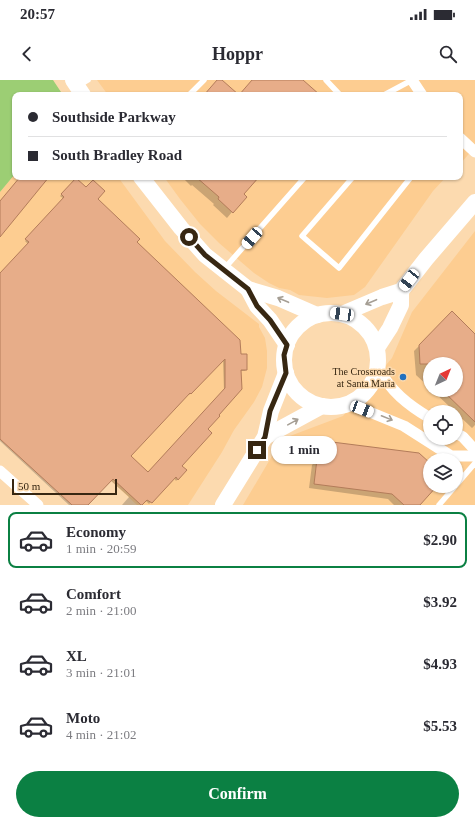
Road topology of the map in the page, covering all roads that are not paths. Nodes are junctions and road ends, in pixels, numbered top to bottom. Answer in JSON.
{"nodes":[{"id":1,"x":204,"y":80,"type":"edge"},
{"id":2,"x":326,"y":80,"type":"edge"},
{"id":3,"x":412,"y":80,"type":"edge"},
{"id":4,"x":192,"y":92,"type":"edge"},
{"id":5,"x":337,"y":92,"type":"edge"},
{"id":6,"x":390,"y":92,"type":"edge"},
{"id":7,"x":420,"y":92,"type":"edge"},
{"id":8,"x":463,"y":141,"type":"edge"},
{"id":9,"x":475,"y":152,"type":"edge"},
{"id":10,"x":143,"y":180,"type":"edge"},
{"id":11,"x":302,"y":180,"type":"edge"},
{"id":12,"x":350,"y":180,"type":"edge"},
{"id":13,"x":408,"y":180,"type":"edge"},
{"id":14,"x":475,"y":202,"type":"edge"},
{"id":15,"x":224,"y":270,"type":"junction"},
{"id":16,"x":248,"y":289,"type":"junction"},
{"id":17,"x":401,"y":291,"type":"junction"},
{"id":18,"x":342,"y":314,"type":"junction"},
{"id":19,"x":317,"y":315,"type":"junction"},
{"id":20,"x":287,"y":345,"type":"junction"},
{"id":21,"x":377,"y":348,"type":"junction"},
{"id":22,"x":378,"y":367,"type":"junction"},
{"id":23,"x":286,"y":373,"type":"junction"},
{"id":24,"x":350,"y":404,"type":"junction"},
{"id":25,"x":322,"y":406,"type":"junction"},
{"id":26,"x":423,"y":414,"type":"edge"},
{"id":27,"x":265,"y":437,"type":"junction"},
{"id":28,"x":463,"y":438,"type":"edge"},
{"id":29,"x":475,"y":450,"type":"edge"},
{"id":30,"x":475,"y":456,"type":"edge"},
{"id":31,"x":475,"y":464,"type":"edge"},
{"id":32,"x":0,"y":471,"type":"edge"},
{"id":33,"x":38,"y":505,"type":"edge"},
{"id":34,"x":223,"y":505,"type":"edge"},
{"id":35,"x":439,"y":505,"type":"edge"}],
"edges":[{"from":1,"to":4,"type":"lane"},
{"from":2,"to":5,"type":"lane"},
{"from":3,"to":6,"type":"lane"},
{"from":3,"to":7,"type":"street"},
{"from":8,"to":9,"type":"street"},
{"from":10,"to":15,"type":"street"},
{"from":11,"to":15,"type":"lane"},
{"from":12,"to":13,"type":"lane"},
{"from":14,"to":17,"type":"street"},
{"from":15,"to":16,"type":"street"},
{"from":19,"to":16,"type":"street","one_way":true},
{"from":16,"to":20,"type":"street"},
{"from":17,"to":18,"type":"street","one_way":true},
{"from":17,"to":21,"type":"street"},
{"from":18,"to":19,"type":"street"},
{"from":18,"to":21,"type":"street"},
{"from":19,"to":20,"type":"street"},
{"from":20,"to":23,"type":"street"},
{"from":21,"to":22,"type":"street"},
{"from":22,"to":24,"type":"street"},
{"from":22,"to":26,"type":"street"},
{"from":23,"to":25,"type":"street"},
{"from":23,"to":27,"type":"street"},
{"from":24,"to":25,"type":"street"},
{"from":24,"to":30,"type":"street","one_way":true},
{"from":27,"to":25,"type":"street","one_way":true},
{"from":27,"to":34,"type":"street"},
{"from":28,"to":29,"type":"street"},
{"from":31,"to":35,"type":"lane"},
{"from":32,"to":33,"type":"street"}]}
